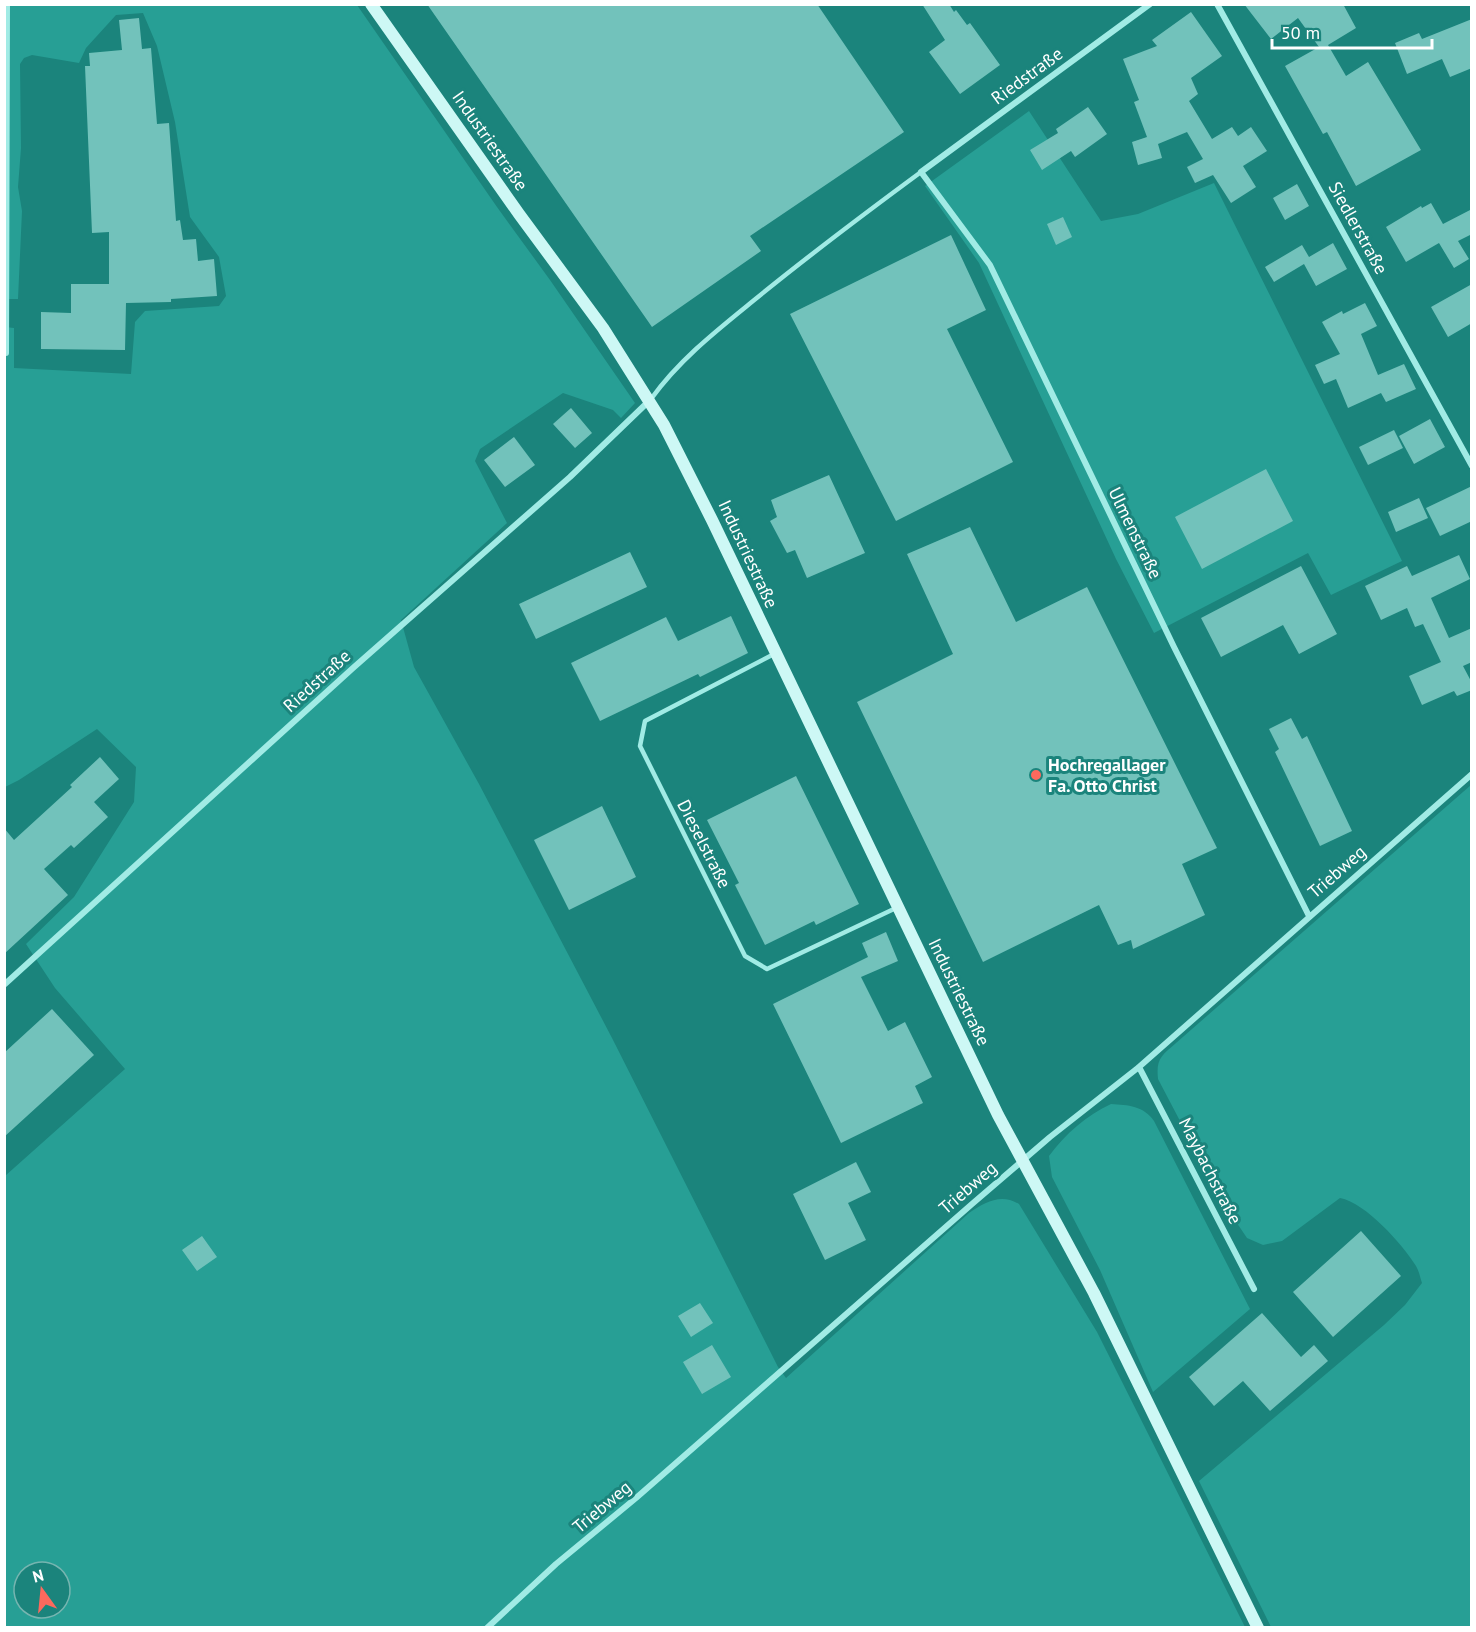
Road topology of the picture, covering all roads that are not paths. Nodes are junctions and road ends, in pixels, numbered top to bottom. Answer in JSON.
{"nodes":[{"id":1,"x":7,"y":4,"type":"edge"},
{"id":2,"x":371,"y":4,"type":"edge"},
{"id":3,"x":1150,"y":4,"type":"edge"},
{"id":4,"x":1217,"y":4,"type":"edge"},
{"id":5,"x":921,"y":172,"type":"junction"},
{"id":6,"x":6,"y":353,"type":"dead end"},
{"id":7,"x":650,"y":401,"type":"junction"},
{"id":8,"x":1472,"y":466,"type":"edge"},
{"id":9,"x":776,"y":653,"type":"junction"},
{"id":10,"x":1472,"y":774,"type":"edge"},
{"id":11,"x":898,"y":907,"type":"junction"},
{"id":12,"x":1309,"y":916,"type":"junction"},
{"id":13,"x":5,"y":984,"type":"edge"},
{"id":14,"x":1139,"y":1067,"type":"junction"},
{"id":15,"x":1022,"y":1161,"type":"junction"},
{"id":16,"x":1254,"y":1289,"type":"dead end"},
{"id":17,"x":487,"y":1628,"type":"edge"},
{"id":18,"x":1258,"y":1628,"type":"edge"}],
"edges":[{"from":1,"to":6,"type":"street"},
{"from":2,"to":7,"type":"street","name":"Industriestraße"},
{"from":3,"to":5,"type":"street","name":"Riedstraße"},
{"from":4,"to":8,"type":"street","name":"Siedlerstraße"},
{"from":5,"to":7,"type":"lane"},
{"from":5,"to":12,"type":"street","name":"Ulmenstraße"},
{"from":7,"to":9,"type":"street","name":"Industriestraße"},
{"from":7,"to":13,"type":"street","name":"Riedstraße"},
{"from":9,"to":11,"type":"street","name":"Industriestraße"},
{"from":9,"to":11,"type":"lane","name":"Dieselstraße"},
{"from":10,"to":12,"type":"street","name":"Triebweg"},
{"from":11,"to":15,"type":"street","name":"Industriestraße"},
{"from":12,"to":14,"type":"street","name":"Triebweg"},
{"from":14,"to":15,"type":"street","name":"Triebweg"},
{"from":14,"to":16,"type":"street","name":"Maybachstraße"},
{"from":15,"to":17,"type":"street","name":"Triebweg"},
{"from":15,"to":18,"type":"street","name":"Industriestraße"}]}
